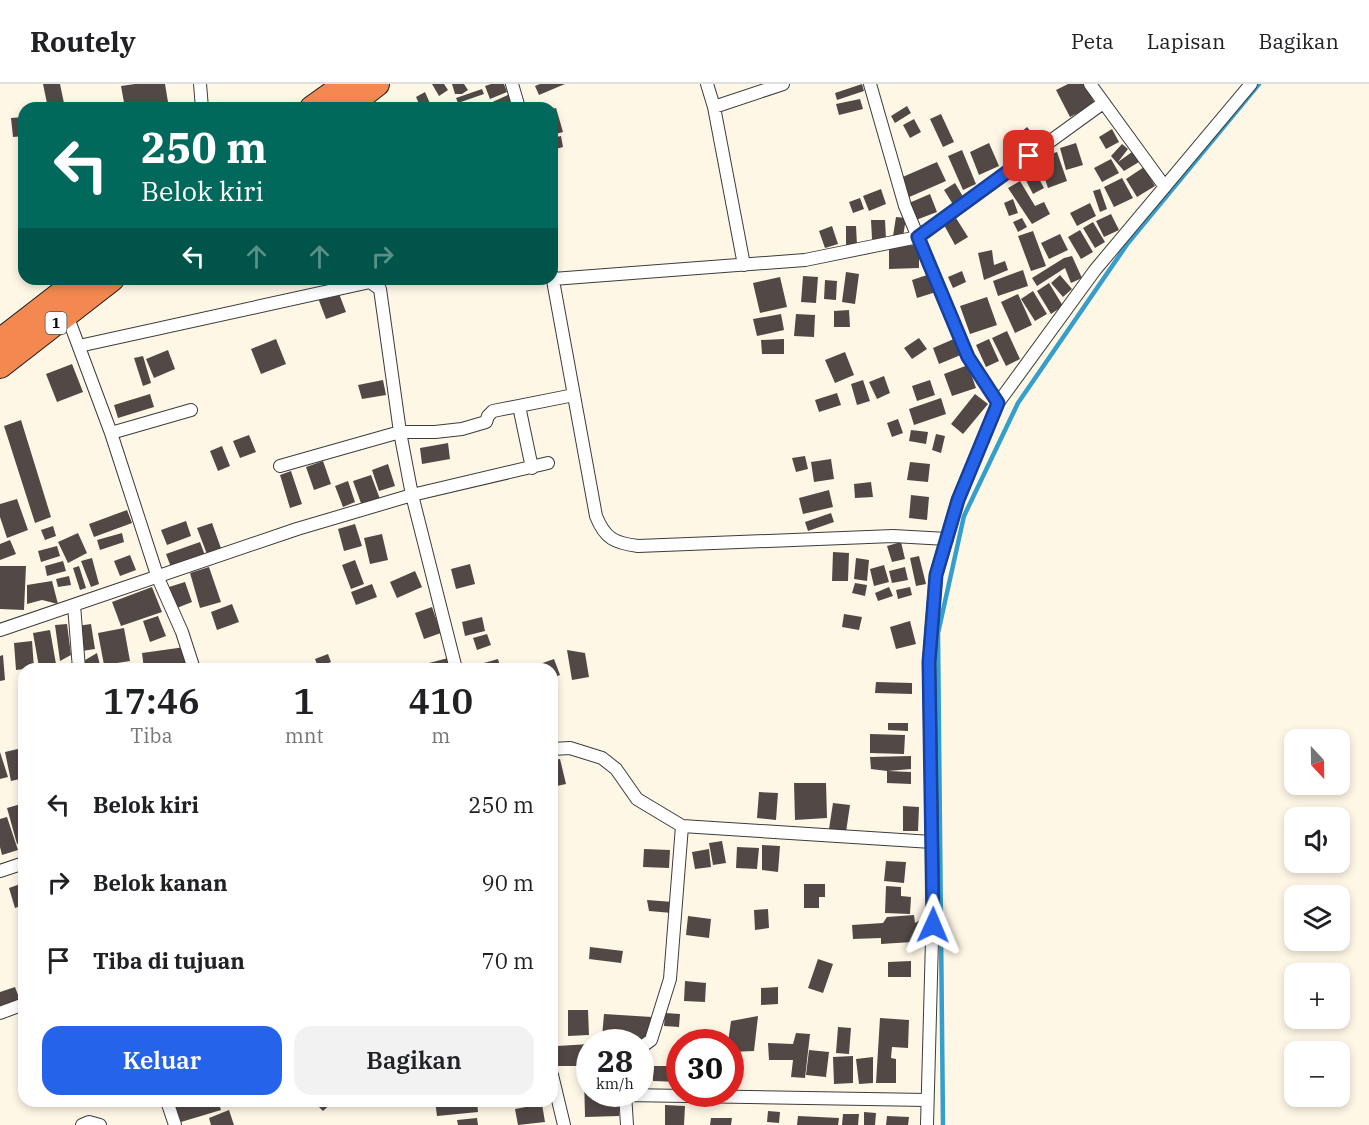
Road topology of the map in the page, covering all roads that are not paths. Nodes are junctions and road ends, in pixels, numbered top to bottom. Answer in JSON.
{"nodes":[{"id":1,"x":200,"y":84,"type":"edge"},
{"id":2,"x":346,"y":84,"type":"edge"},
{"id":3,"x":377,"y":84,"type":"edge"},
{"id":4,"x":512,"y":84,"type":"edge"},
{"id":5,"x":707,"y":84,"type":"edge"},
{"id":6,"x":783,"y":84,"type":"edge"},
{"id":7,"x":870,"y":84,"type":"edge"},
{"id":8,"x":1089,"y":84,"type":"edge"},
{"id":9,"x":1251,"y":84,"type":"edge"},
{"id":10,"x":202,"y":102,"type":"edge"},
{"id":11,"x":320,"y":102,"type":"edge"},
{"id":12,"x":354,"y":102,"type":"edge"},
{"id":13,"x":517,"y":102,"type":"edge"},
{"id":14,"x":1103,"y":103,"type":"junction"},
{"id":15,"x":714,"y":107,"type":"junction"},
{"id":16,"x":1165,"y":187,"type":"junction"},
{"id":17,"x":918,"y":237,"type":"junction"},
{"id":18,"x":744,"y":265,"type":"junction"},
{"id":19,"x":558,"y":277,"type":"edge"},
{"id":20,"x":73,"y":285,"type":"edge"},
{"id":21,"x":104,"y":285,"type":"edge"},
{"id":22,"x":356,"y":285,"type":"edge"},
{"id":23,"x":374,"y":285,"type":"edge"},
{"id":24,"x":553,"y":285,"type":"edge"},
{"id":25,"x":67,"y":315,"type":"junction"},
{"id":26,"x":13,"y":339,"type":"edge"},
{"id":27,"x":79,"y":346,"type":"junction"},
{"id":28,"x":0,"y":366,"type":"edge"},
{"id":29,"x":574,"y":395,"type":"junction"},
{"id":30,"x":998,"y":403,"type":"junction"},
{"id":31,"x":519,"y":406,"type":"junction"},
{"id":32,"x":191,"y":410,"type":"dead end"},
{"id":33,"x":400,"y":432,"type":"junction"},
{"id":34,"x":111,"y":433,"type":"junction"},
{"id":35,"x":548,"y":463,"type":"dead end"},
{"id":36,"x":279,"y":466,"type":"dead end"},
{"id":37,"x":532,"y":468,"type":"junction"},
{"id":38,"x":412,"y":495,"type":"junction"},
{"id":39,"x":947,"y":539,"type":"junction"},
{"id":40,"x":158,"y":578,"type":"junction"},
{"id":41,"x":74,"y":605,"type":"junction"},
{"id":42,"x":0,"y":630,"type":"edge"},
{"id":43,"x":79,"y":663,"type":"edge"},
{"id":44,"x":192,"y":663,"type":"edge"},
{"id":45,"x":454,"y":663,"type":"edge"},
{"id":46,"x":558,"y":749,"type":"edge"},
{"id":47,"x":682,"y":826,"type":"junction"},
{"id":48,"x":932,"y":842,"type":"junction"},
{"id":49,"x":18,"y":865,"type":"edge"},
{"id":50,"x":0,"y":871,"type":"edge"},
{"id":51,"x":18,"y":1006,"type":"edge"},
{"id":52,"x":0,"y":1013,"type":"edge"},
{"id":53,"x":654,"y":1031,"type":"edge"},
{"id":54,"x":654,"y":1095,"type":"edge"},
{"id":55,"x":558,"y":1100,"type":"edge"},
{"id":56,"x":927,"y":1100,"type":"junction"},
{"id":57,"x":169,"y":1107,"type":"edge"},
{"id":58,"x":626,"y":1107,"type":"edge"},
{"id":59,"x":82,"y":1125,"type":"edge"},
{"id":60,"x":100,"y":1125,"type":"edge"},
{"id":61,"x":175,"y":1125,"type":"edge"},
{"id":62,"x":564,"y":1125,"type":"edge"},
{"id":63,"x":627,"y":1125,"type":"edge"},
{"id":64,"x":927,"y":1125,"type":"edge"}],
"edges":[{"from":1,"to":10,"type":"street"},
{"from":2,"to":11,"type":"highway"},
{"from":3,"to":12,"type":"highway"},
{"from":4,"to":13,"type":"street"},
{"from":5,"to":15,"type":"street"},
{"from":6,"to":15,"type":"street"},
{"from":7,"to":17,"type":"street"},
{"from":8,"to":14,"type":"street"},
{"from":9,"to":16,"type":"street"},
{"from":14,"to":16,"type":"street"},
{"from":14,"to":17,"type":"street"},
{"from":15,"to":18,"type":"street"},
{"from":16,"to":30,"type":"street"},
{"from":17,"to":18,"type":"street"},
{"from":17,"to":30,"type":"street"},
{"from":18,"to":19,"type":"street"},
{"from":20,"to":26,"type":"highway","number":"1"},
{"from":21,"to":25,"type":"highway","number":"1"},
{"from":22,"to":27,"type":"street"},
{"from":23,"to":33,"type":"street"},
{"from":24,"to":29,"type":"street"},
{"from":25,"to":26,"type":"highway","number":"1"},
{"from":25,"to":27,"type":"street"},
{"from":26,"to":28,"type":"highway","number":"1"},
{"from":27,"to":34,"type":"street"},
{"from":29,"to":31,"type":"street"},
{"from":29,"to":39,"type":"street"},
{"from":30,"to":39,"type":"street"},
{"from":31,"to":33,"type":"street"},
{"from":31,"to":37,"type":"street"},
{"from":32,"to":34,"type":"street"},
{"from":33,"to":36,"type":"street"},
{"from":33,"to":38,"type":"street"},
{"from":34,"to":40,"type":"street"},
{"from":35,"to":37,"type":"street"},
{"from":37,"to":38,"type":"street"},
{"from":38,"to":40,"type":"street"},
{"from":38,"to":45,"type":"street"},
{"from":39,"to":48,"type":"street"},
{"from":40,"to":41,"type":"street"},
{"from":40,"to":44,"type":"street"},
{"from":41,"to":42,"type":"street"},
{"from":41,"to":43,"type":"street"},
{"from":46,"to":47,"type":"street"},
{"from":47,"to":48,"type":"street"},
{"from":47,"to":53,"type":"street"},
{"from":48,"to":56,"type":"street"},
{"from":49,"to":50,"type":"street"},
{"from":51,"to":52,"type":"street"},
{"from":54,"to":56,"type":"street"},
{"from":55,"to":62,"type":"street"},
{"from":56,"to":64,"type":"street"},
{"from":57,"to":61,"type":"street"},
{"from":58,"to":63,"type":"street"},
{"from":59,"to":60,"type":"street"}]}
